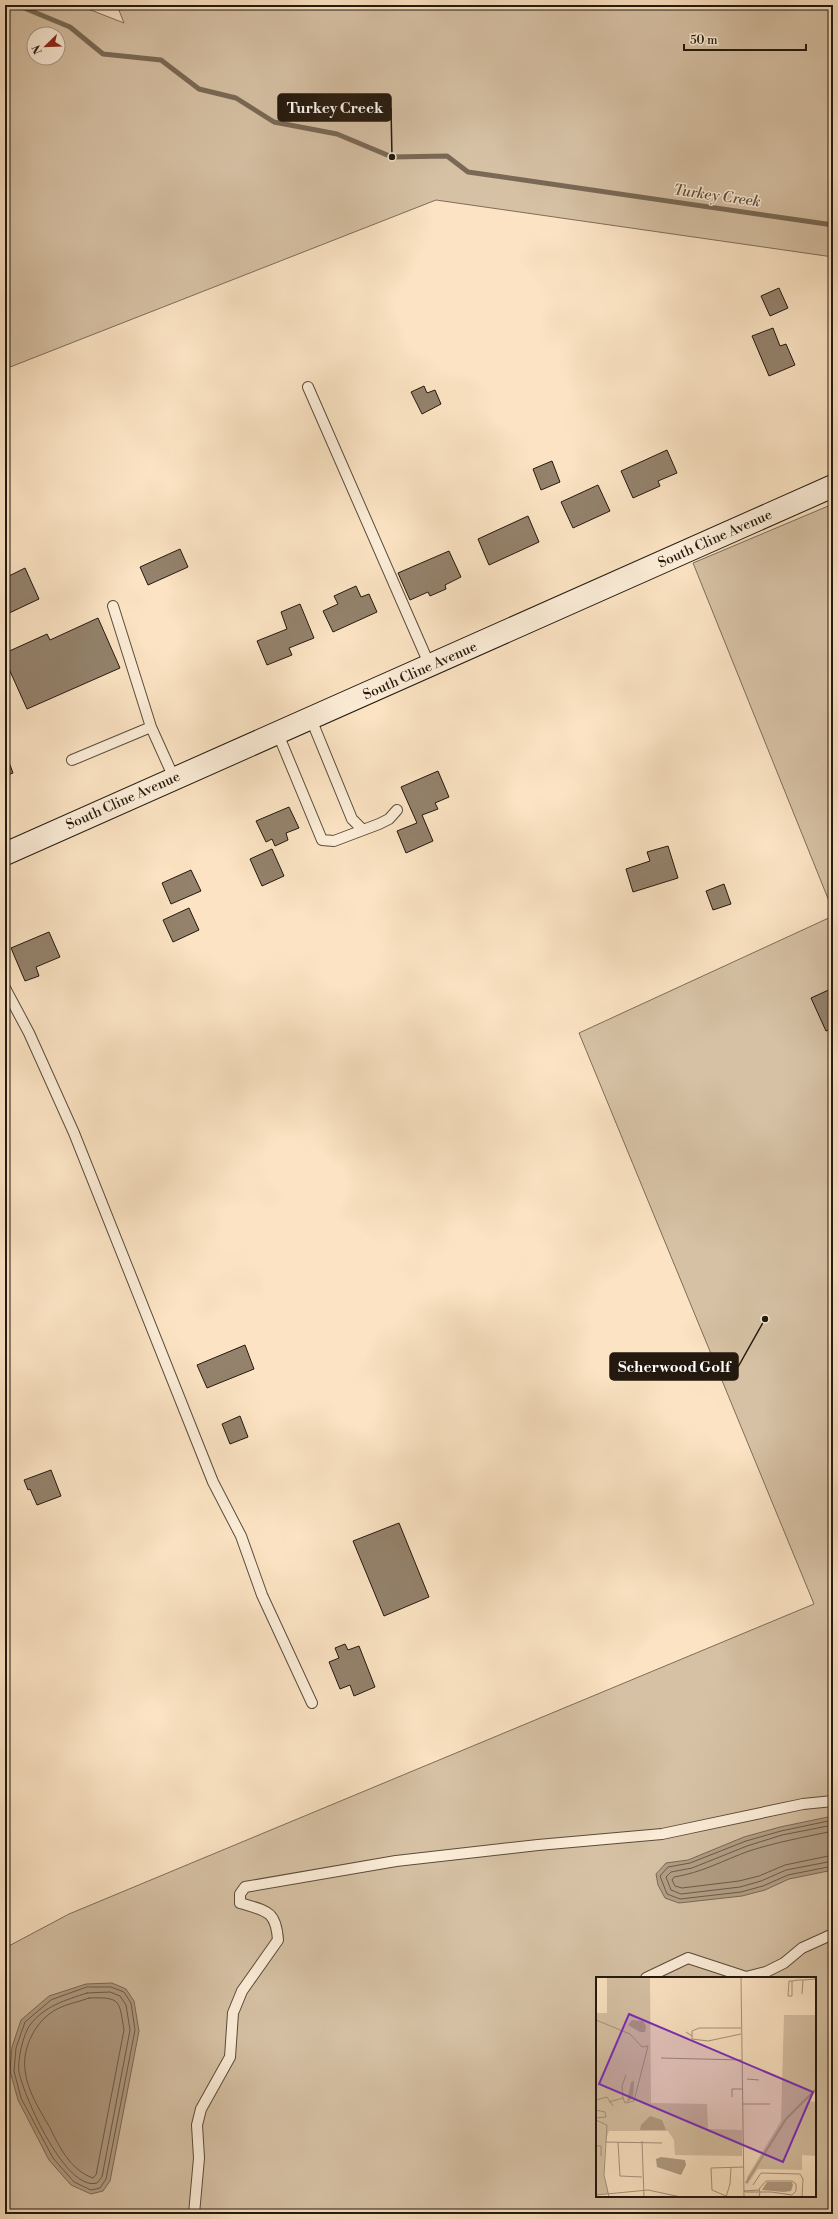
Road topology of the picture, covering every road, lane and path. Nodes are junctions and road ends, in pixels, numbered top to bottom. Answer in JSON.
{"nodes":[{"id":1,"x":308,"y":387,"type":"dead end"},
{"id":2,"x":833,"y":486,"type":"edge"},
{"id":3,"x":113,"y":606,"type":"dead end"},
{"id":4,"x":430,"y":666,"type":"junction"},
{"id":5,"x":311,"y":719,"type":"junction"},
{"id":6,"x":151,"y":727,"type":"junction"},
{"id":7,"x":278,"y":734,"type":"junction"},
{"id":8,"x":72,"y":760,"type":"dead end"},
{"id":9,"x":174,"y":778,"type":"junction"},
{"id":10,"x":397,"y":810,"type":"dead end"},
{"id":11,"x":362,"y":829,"type":"junction"},
{"id":12,"x":5,"y":854,"type":"edge"},
{"id":13,"x":5,"y":988,"type":"edge"},
{"id":14,"x":312,"y":1703,"type":"dead end"},
{"id":15,"x":833,"y":1801,"type":"edge"},
{"id":16,"x":833,"y":1934,"type":"edge"},
{"id":17,"x":648,"y":1977,"type":"edge"},
{"id":18,"x":746,"y":1977,"type":"edge"},
{"id":19,"x":746,"y":1977,"type":"edge"},
{"id":20,"x":194,"y":2214,"type":"edge"}],
"edges":[{"from":1,"to":4,"type":"lane"},
{"from":2,"to":4,"type":"street","name":"South Cline Avenue"},
{"from":3,"to":6,"type":"lane"},
{"from":4,"to":5,"type":"street","name":"South Cline Avenue"},
{"from":5,"to":7,"type":"street","name":"South Cline Avenue"},
{"from":5,"to":11,"type":"lane"},
{"from":6,"to":8,"type":"lane"},
{"from":6,"to":9,"type":"lane"},
{"from":7,"to":9,"type":"street","name":"South Cline Avenue"},
{"from":7,"to":11,"type":"lane"},
{"from":9,"to":12,"type":"street","name":"South Cline Avenue"},
{"from":10,"to":11,"type":"lane"},
{"from":13,"to":14,"type":"lane"},
{"from":15,"to":20,"type":"lane"},
{"from":16,"to":18,"type":"lane"},
{"from":17,"to":19,"type":"lane"}]}
